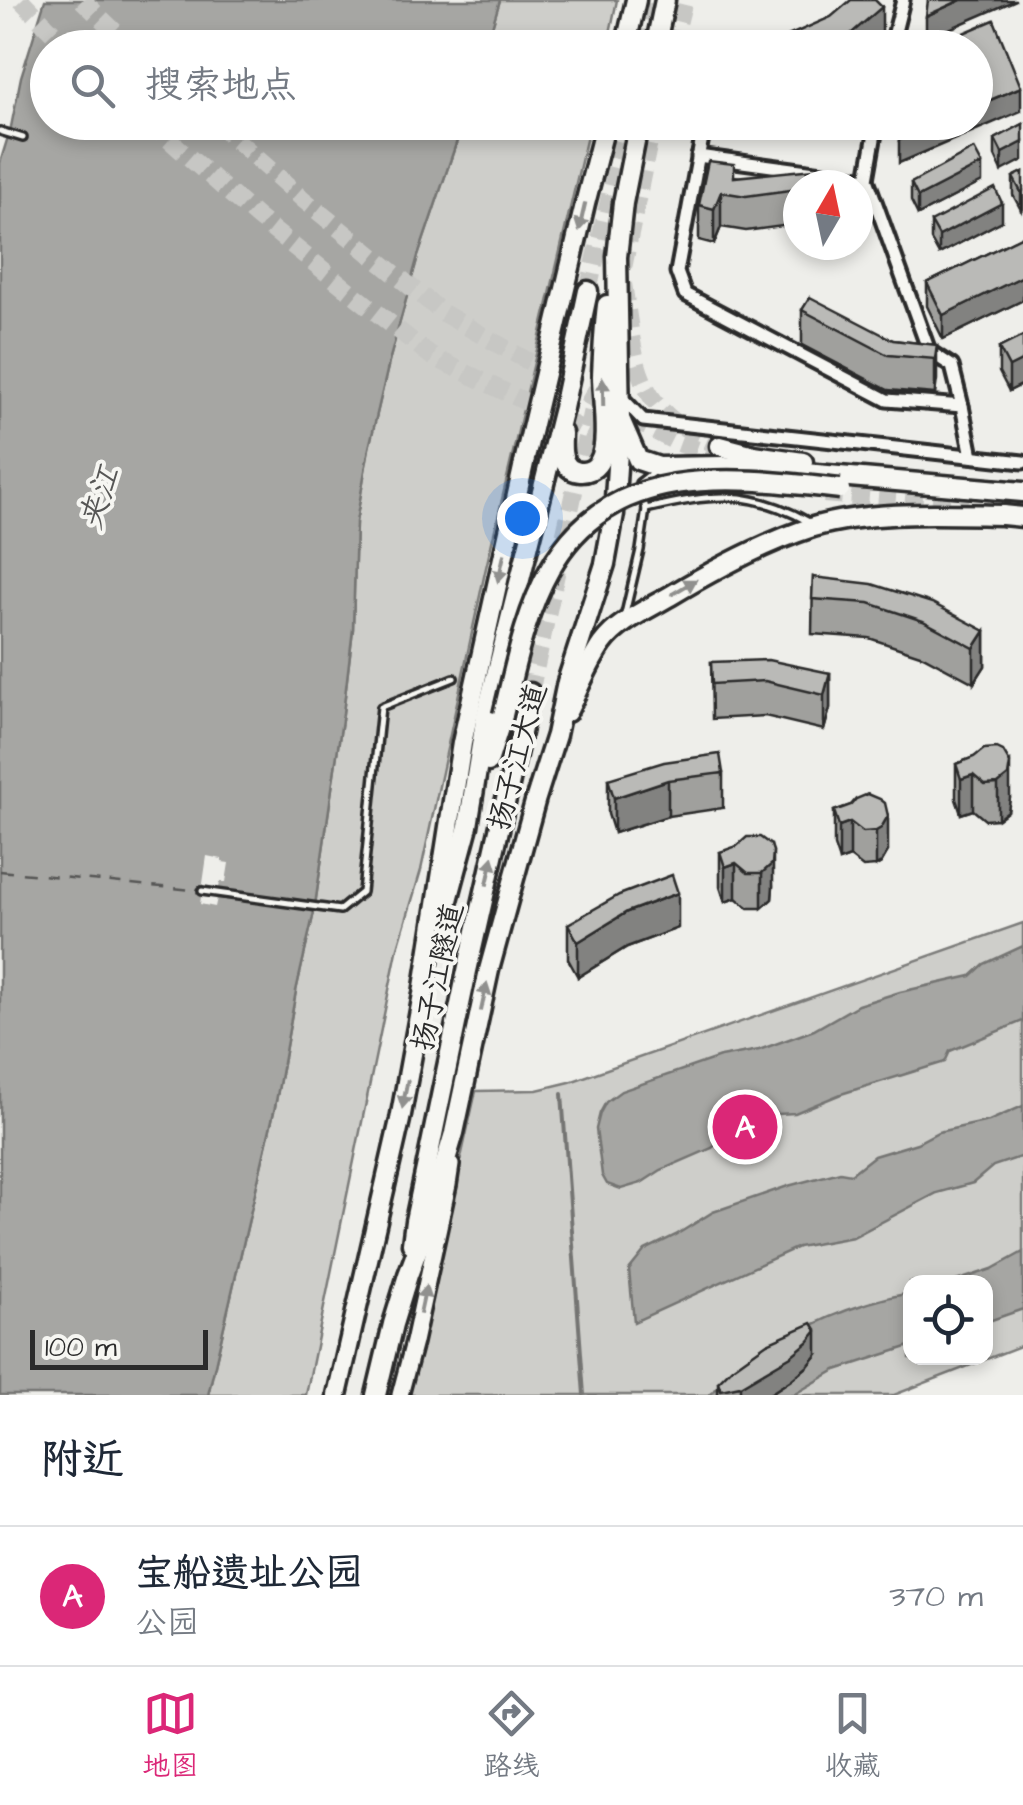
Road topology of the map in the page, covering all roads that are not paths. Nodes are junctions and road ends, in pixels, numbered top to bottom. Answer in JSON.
{"nodes":[{"id":1,"x":636,"y":0,"type":"edge"},
{"id":2,"x":664,"y":0,"type":"edge"},
{"id":3,"x":903,"y":0,"type":"edge"},
{"id":4,"x":629,"y":30,"type":"edge"},
{"id":5,"x":658,"y":30,"type":"edge"},
{"id":6,"x":896,"y":30,"type":"edge"},
{"id":7,"x":0,"y":130,"type":"edge"},
{"id":8,"x":23,"y":138,"type":"dead end"},
{"id":9,"x":601,"y":140,"type":"edge"},
{"id":10,"x":635,"y":140,"type":"edge"},
{"id":11,"x":701,"y":140,"type":"edge"},
{"id":12,"x":873,"y":140,"type":"edge"},
{"id":13,"x":698,"y":156,"type":"junction"},
{"id":14,"x":801,"y":170,"type":"edge"},
{"id":15,"x":868,"y":170,"type":"edge"},
{"id":16,"x":873,"y":196,"type":"edge"},
{"id":17,"x":616,"y":257,"type":"junction"},
{"id":18,"x":588,"y":291,"type":"tunnel mouth"},
{"id":19,"x":620,"y":395,"type":"junction"},
{"id":20,"x":962,"y":406,"type":"junction"},
{"id":21,"x":562,"y":408,"type":"junction"},
{"id":22,"x":620,"y":420,"type":"junction"},
{"id":23,"x":720,"y":446,"type":"tunnel mouth"},
{"id":24,"x":972,"y":456,"type":"junction"},
{"id":25,"x":1023,"y":462,"type":"edge"},
{"id":26,"x":659,"y":467,"type":"junction"},
{"id":27,"x":1023,"y":482,"type":"edge"},
{"id":28,"x":1023,"y":495,"type":"edge"},
{"id":29,"x":646,"y":508,"type":"junction"},
{"id":30,"x":1023,"y":517,"type":"edge"},
{"id":31,"x":816,"y":526,"type":"junction"},
{"id":32,"x":622,"y":624,"type":"junction"},
{"id":33,"x":454,"y":678,"type":"dead end"},
{"id":34,"x":530,"y":693,"type":"tunnel mouth"},
{"id":35,"x":556,"y":735,"type":"junction"},
{"id":36,"x":468,"y":826,"type":"junction"},
{"id":37,"x":202,"y":891,"type":"dead end"},
{"id":38,"x":423,"y":994,"type":"junction"},
{"id":39,"x":454,"y":1134,"type":"junction"},
{"id":40,"x":408,"y":1274,"type":"junction"},
{"id":41,"x":337,"y":1395,"type":"edge"},
{"id":42,"x":376,"y":1395,"type":"edge"},
{"id":43,"x":400,"y":1395,"type":"edge"}],
"edges":[{"from":1,"to":4,"type":"main road"},
{"from":2,"to":5,"type":"main road"},
{"from":3,"to":6,"type":"street"},
{"from":7,"to":8,"type":"lane"},
{"from":9,"to":38,"type":"main road","name":"扬子江大道","one_way":true},
{"from":10,"to":17,"type":"main road","name":"扬子江大道"},
{"from":11,"to":13,"type":"street"},
{"from":12,"to":15,"type":"street"},
{"from":13,"to":14,"type":"street"},
{"from":13,"to":20,"type":"street"},
{"from":16,"to":20,"type":"street"},
{"from":17,"to":19,"type":"main road","name":"扬子江大道"},
{"from":21,"to":17,"type":"main road","one_way":true},
{"from":18,"to":21,"type":"main road"},
{"from":19,"to":22,"type":"main road","name":"扬子江大道"},
{"from":19,"to":24,"type":"street"},
{"from":20,"to":24,"type":"street"},
{"from":21,"to":36,"type":"main road"},
{"from":22,"to":26,"type":"main road"},
{"from":22,"to":35,"type":"main road","name":"扬子江大道"},
{"from":23,"to":27,"type":"main road"},
{"from":24,"to":25,"type":"street"},
{"from":26,"to":28,"type":"main road"},
{"from":26,"to":29,"type":"lane"},
{"from":28,"to":36,"type":"main road","bridge":true},
{"from":29,"to":31,"type":"lane"},
{"from":29,"to":32,"type":"lane"},
{"from":30,"to":31,"type":"main road"},
{"from":32,"to":31,"type":"main road","one_way":true},
{"from":32,"to":35,"type":"main road"},
{"from":33,"to":37,"type":"lane"},
{"from":40,"to":34,"type":"main road","name":"扬子江隧道","one_way":true},
{"from":39,"to":35,"type":"main road","name":"扬子江大道","one_way":true},
{"from":36,"to":38,"type":"main road"},
{"from":38,"to":41,"type":"main road","name":"扬子江大道","one_way":true},
{"from":39,"to":40,"type":"main road","name":"扬子江大道"},
{"from":43,"to":39,"type":"main road","one_way":true},
{"from":40,"to":42,"type":"main road","name":"扬子江大道"}]}
